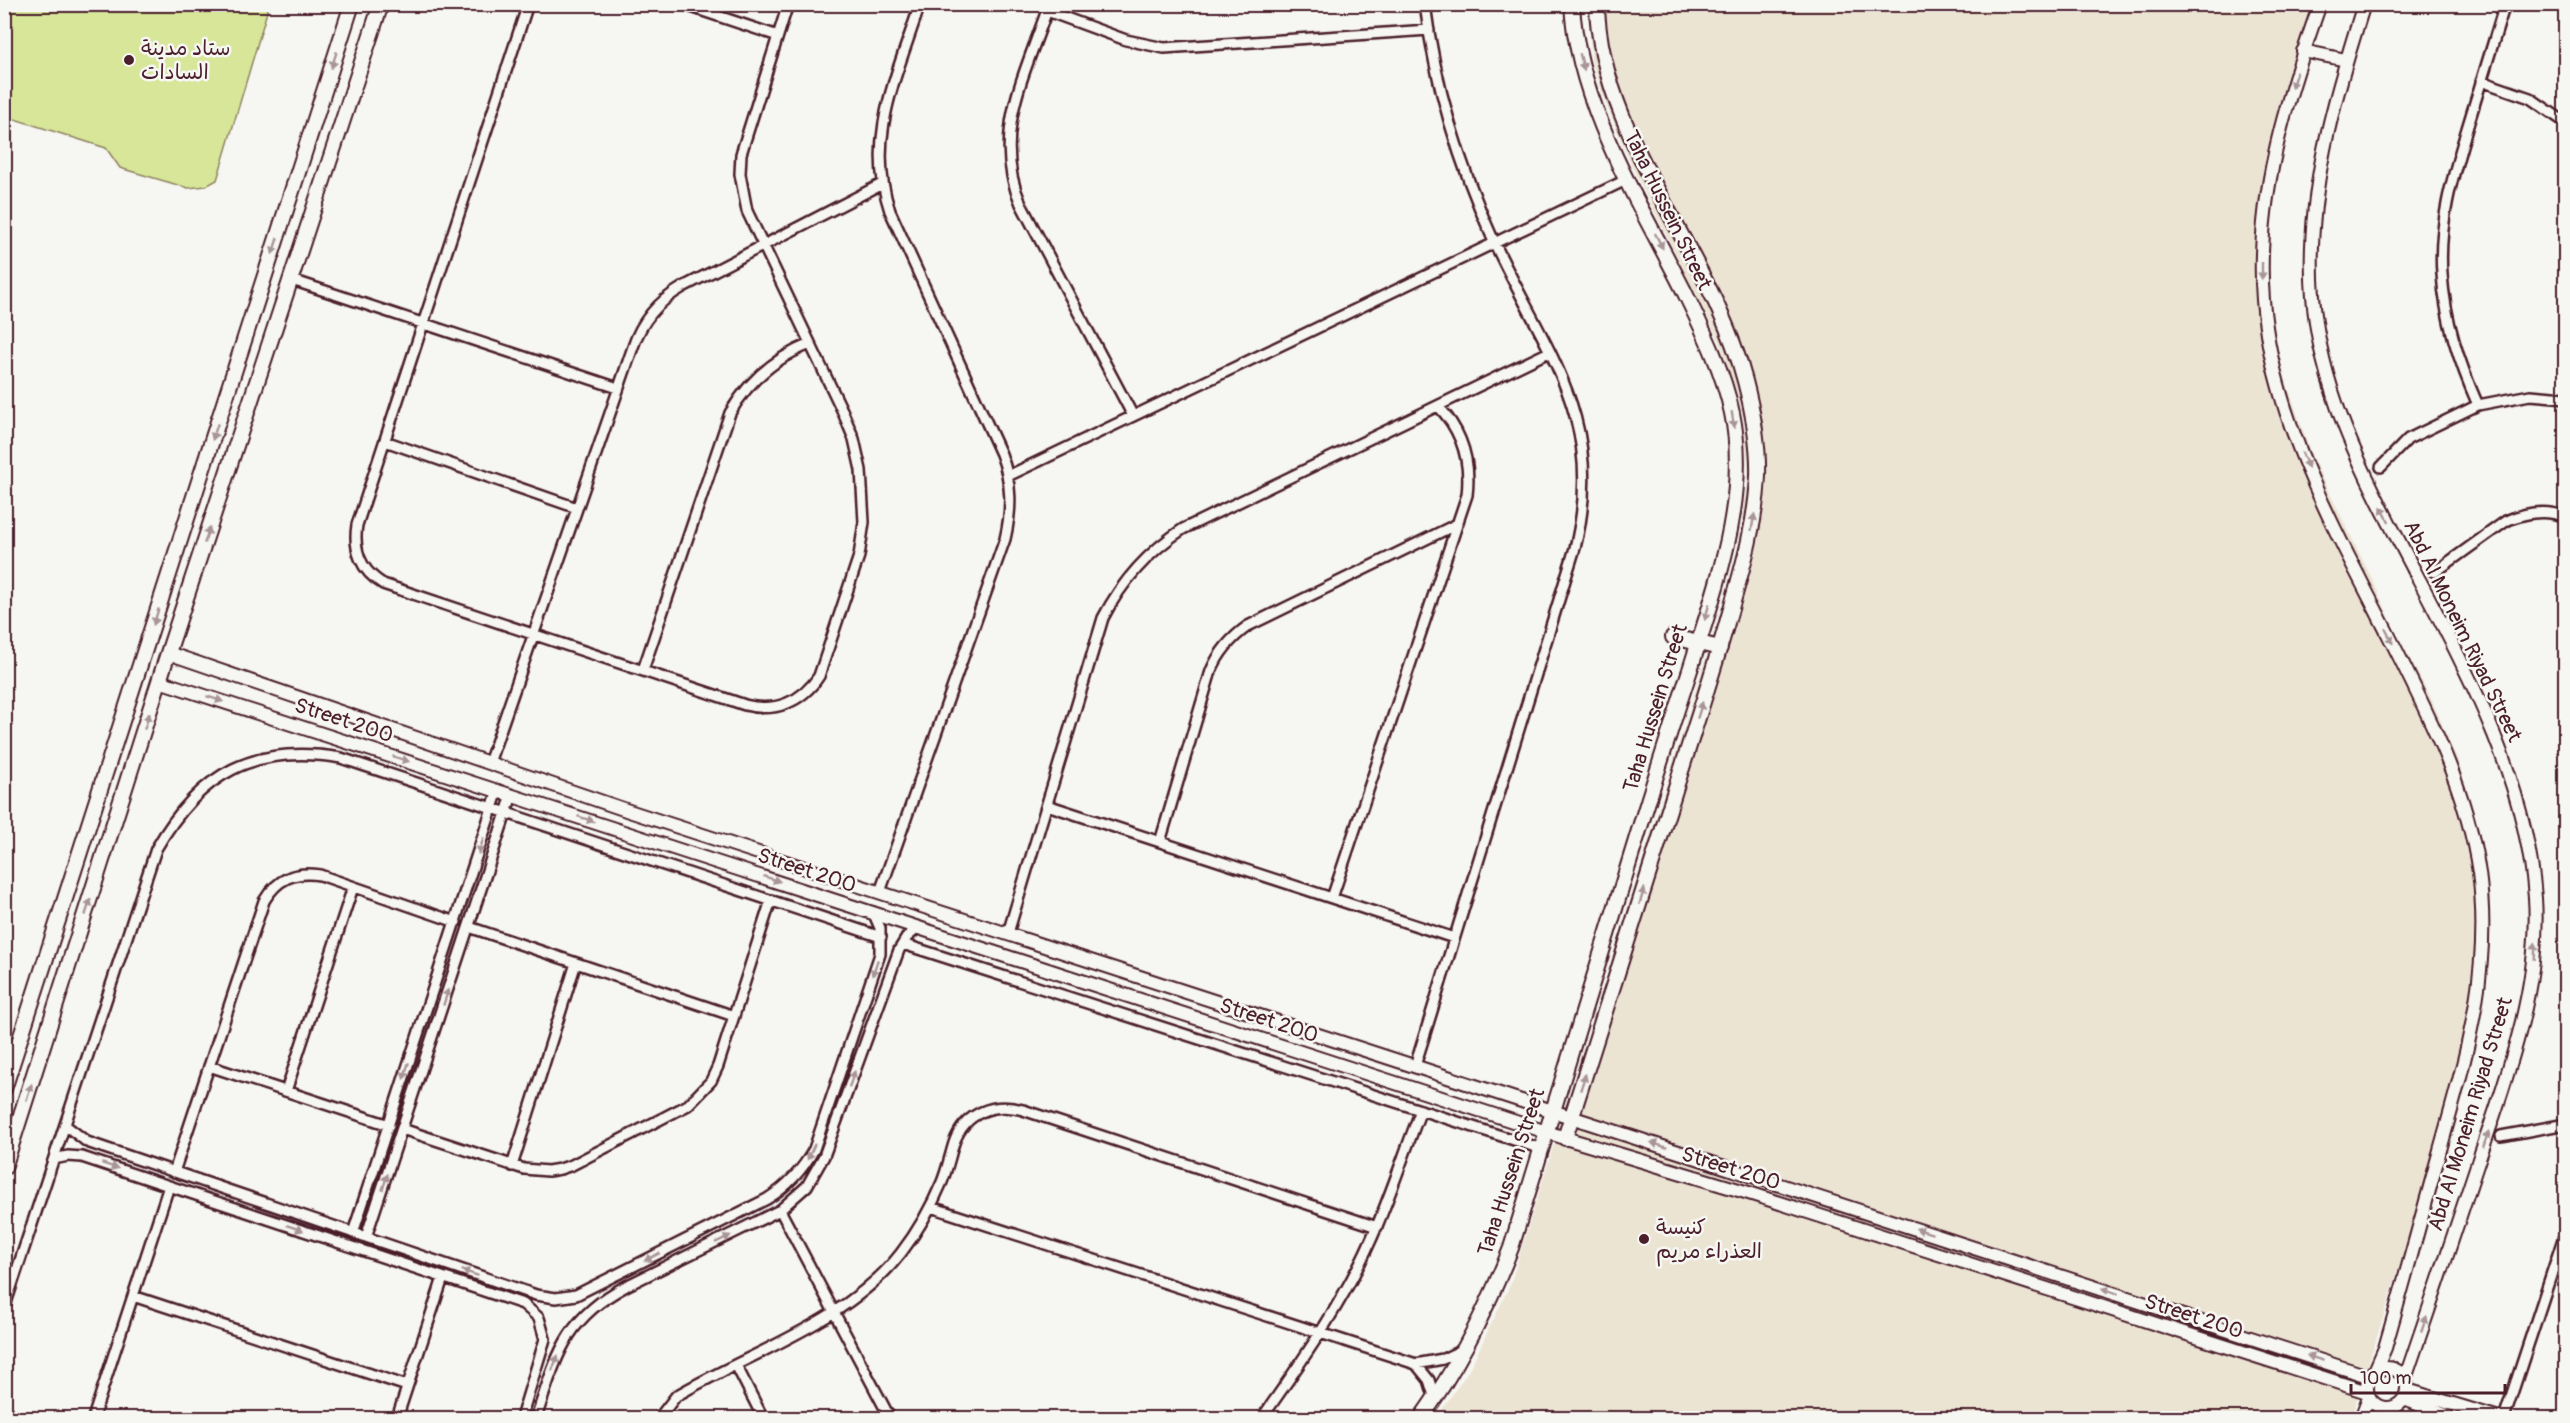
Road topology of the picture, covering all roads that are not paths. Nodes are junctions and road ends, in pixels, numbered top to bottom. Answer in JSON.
{"nodes":[{"id":1,"x":352,"y":4,"type":"edge"},
{"id":2,"x":381,"y":4,"type":"edge"},
{"id":3,"x":528,"y":4,"type":"edge"},
{"id":4,"x":681,"y":4,"type":"edge"},
{"id":5,"x":788,"y":4,"type":"edge"},
{"id":6,"x":920,"y":4,"type":"edge"},
{"id":7,"x":1425,"y":4,"type":"edge"},
{"id":8,"x":1572,"y":4,"type":"edge"},
{"id":9,"x":1598,"y":4,"type":"edge"},
{"id":10,"x":2320,"y":4,"type":"edge"},
{"id":11,"x":2364,"y":4,"type":"edge"},
{"id":12,"x":2505,"y":4,"type":"edge"},
{"id":13,"x":1048,"y":8,"type":"edge"},
{"id":14,"x":1429,"y":30,"type":"junction"},
{"id":15,"x":778,"y":36,"type":"junction"},
{"id":16,"x":2303,"y":51,"type":"junction"},
{"id":17,"x":2346,"y":60,"type":"junction"},
{"id":18,"x":2481,"y":81,"type":"junction"},
{"id":19,"x":2565,"y":123,"type":"edge"},
{"id":20,"x":1628,"y":179,"type":"junction"},
{"id":21,"x":882,"y":184,"type":"junction"},
{"id":22,"x":1495,"y":243,"type":"junction"},
{"id":23,"x":763,"y":246,"type":"junction"},
{"id":24,"x":292,"y":280,"type":"junction"},
{"id":25,"x":423,"y":324,"type":"junction"},
{"id":26,"x":810,"y":344,"type":"junction"},
{"id":27,"x":1549,"y":352,"type":"junction"},
{"id":28,"x":618,"y":388,"type":"junction"},
{"id":29,"x":2565,"y":398,"type":"edge"},
{"id":30,"x":2478,"y":405,"type":"junction"},
{"id":31,"x":1438,"y":406,"type":"junction"},
{"id":32,"x":1133,"y":416,"type":"junction"},
{"id":33,"x":385,"y":441,"type":"junction"},
{"id":34,"x":2381,"y":467,"type":"dead end"},
{"id":35,"x":1008,"y":476,"type":"junction"},
{"id":36,"x":577,"y":508,"type":"junction"},
{"id":37,"x":2565,"y":517,"type":"edge"},
{"id":38,"x":1457,"y":524,"type":"junction"},
{"id":39,"x":2434,"y":573,"type":"dead end"},
{"id":40,"x":533,"y":634,"type":"junction"},
{"id":41,"x":1673,"y":637,"type":"dead end"},
{"id":42,"x":1698,"y":643,"type":"junction"},
{"id":43,"x":1720,"y":648,"type":"junction"},
{"id":44,"x":168,"y":653,"type":"junction"},
{"id":45,"x":643,"y":670,"type":"junction"},
{"id":46,"x":159,"y":681,"type":"junction"},
{"id":47,"x":489,"y":763,"type":"junction"},
{"id":48,"x":498,"y":790,"type":"junction"},
{"id":49,"x":512,"y":795,"type":"junction"},
{"id":50,"x":1047,"y":805,"type":"junction"},
{"id":51,"x":493,"y":808,"type":"junction"},
{"id":52,"x":507,"y":813,"type":"junction"},
{"id":53,"x":1160,"y":842,"type":"junction"},
{"id":54,"x":353,"y":887,"type":"junction"},
{"id":55,"x":880,"y":892,"type":"junction"},
{"id":56,"x":1332,"y":898,"type":"junction"},
{"id":57,"x":771,"y":900,"type":"junction"},
{"id":58,"x":873,"y":912,"type":"junction"},
{"id":59,"x":456,"y":922,"type":"junction"},
{"id":60,"x":469,"y":927,"type":"junction"},
{"id":61,"x":919,"y":927,"type":"junction"},
{"id":62,"x":1008,"y":933,"type":"junction"},
{"id":63,"x":881,"y":937,"type":"junction"},
{"id":64,"x":1454,"y":938,"type":"junction"},
{"id":65,"x":903,"y":944,"type":"junction"},
{"id":66,"x":576,"y":963,"type":"junction"},
{"id":67,"x":734,"y":1016,"type":"junction"},
{"id":68,"x":209,"y":1066,"type":"junction"},
{"id":69,"x":1415,"y":1066,"type":"junction"},
{"id":70,"x":4,"y":1089,"type":"edge"},
{"id":71,"x":286,"y":1091,"type":"junction"},
{"id":72,"x":1420,"y":1110,"type":"junction"},
{"id":73,"x":1554,"y":1110,"type":"junction"},
{"id":74,"x":1572,"y":1116,"type":"junction"},
{"id":75,"x":2565,"y":1124,"type":"edge"},
{"id":76,"x":65,"y":1125,"type":"junction"},
{"id":77,"x":389,"y":1125,"type":"junction"},
{"id":78,"x":402,"y":1130,"type":"junction"},
{"id":79,"x":1547,"y":1132,"type":"junction"},
{"id":80,"x":2501,"y":1136,"type":"dead end"},
{"id":81,"x":1565,"y":1138,"type":"junction"},
{"id":82,"x":1542,"y":1149,"type":"junction"},
{"id":83,"x":54,"y":1159,"type":"junction"},
{"id":84,"x":512,"y":1166,"type":"junction"},
{"id":85,"x":4,"y":1168,"type":"edge"},
{"id":86,"x":174,"y":1172,"type":"junction"},
{"id":87,"x":169,"y":1186,"type":"junction"},
{"id":88,"x":931,"y":1207,"type":"junction"},
{"id":89,"x":780,"y":1210,"type":"junction"},
{"id":90,"x":1377,"y":1227,"type":"junction"},
{"id":91,"x":2565,"y":1230,"type":"edge"},
{"id":92,"x":353,"y":1233,"type":"junction"},
{"id":93,"x":366,"y":1237,"type":"junction"},
{"id":94,"x":443,"y":1278,"type":"junction"},
{"id":95,"x":133,"y":1296,"type":"junction"},
{"id":96,"x":4,"y":1309,"type":"edge"},
{"id":97,"x":833,"y":1311,"type":"junction"},
{"id":98,"x":1321,"y":1335,"type":"junction"},
{"id":99,"x":1467,"y":1346,"type":"junction"},
{"id":100,"x":1416,"y":1364,"type":"junction"},
{"id":101,"x":736,"y":1365,"type":"junction"},
{"id":102,"x":2372,"y":1375,"type":"junction"},
{"id":103,"x":408,"y":1386,"type":"junction"},
{"id":104,"x":2406,"y":1389,"type":"junction"},
{"id":105,"x":2368,"y":1394,"type":"junction"},
{"id":106,"x":1435,"y":1399,"type":"junction"},
{"id":107,"x":2389,"y":1413,"type":"edge"},
{"id":108,"x":93,"y":1419,"type":"edge"},
{"id":109,"x":397,"y":1419,"type":"edge"},
{"id":110,"x":520,"y":1419,"type":"edge"},
{"id":111,"x":536,"y":1419,"type":"edge"},
{"id":112,"x":660,"y":1419,"type":"edge"},
{"id":113,"x":763,"y":1419,"type":"edge"},
{"id":114,"x":890,"y":1419,"type":"edge"},
{"id":115,"x":1262,"y":1419,"type":"edge"},
{"id":116,"x":1421,"y":1419,"type":"edge"},
{"id":117,"x":2361,"y":1419,"type":"edge"},
{"id":118,"x":2453,"y":1419,"type":"edge"},
{"id":119,"x":2499,"y":1419,"type":"edge"},
{"id":120,"x":2504,"y":1419,"type":"edge"}],
"edges":[{"from":1,"to":70,"type":"main road","one_way":true},
{"from":2,"to":24,"type":"main road"},
{"from":3,"to":25,"type":"street"},
{"from":4,"to":15,"type":"street"},
{"from":5,"to":15,"type":"street"},
{"from":6,"to":21,"type":"street"},
{"from":7,"to":14,"type":"street"},
{"from":8,"to":20,"type":"main road","name":"Taha Hussein Street","one_way":true},
{"from":43,"to":9,"type":"main road","name":"Taha Hussein Street","one_way":true},
{"from":10,"to":16,"type":"street","name":"Abd Al Moneim Riyad Street"},
{"from":11,"to":17,"type":"street","name":"Abd Al Moneim Riyad Street"},
{"from":12,"to":18,"type":"street"},
{"from":13,"to":14,"type":"street"},
{"from":13,"to":32,"type":"street"},
{"from":14,"to":22,"type":"street"},
{"from":15,"to":23,"type":"street"},
{"from":16,"to":17,"type":"street"},
{"from":16,"to":102,"type":"street","name":"Abd Al Moneim Riyad Street","one_way":true},
{"from":104,"to":17,"type":"street","name":"Abd Al Moneim Riyad Street","one_way":true},
{"from":18,"to":19,"type":"street"},
{"from":18,"to":30,"type":"street"},
{"from":20,"to":22,"type":"street"},
{"from":20,"to":42,"type":"main road","name":"Taha Hussein Street","one_way":true},
{"from":21,"to":23,"type":"street"},
{"from":21,"to":35,"type":"street"},
{"from":22,"to":27,"type":"street"},
{"from":22,"to":32,"type":"street"},
{"from":23,"to":26,"type":"street"},
{"from":23,"to":28,"type":"street"},
{"from":24,"to":25,"type":"street"},
{"from":44,"to":24,"type":"main road","one_way":true},
{"from":25,"to":28,"type":"street"},
{"from":25,"to":33,"type":"street"},
{"from":26,"to":45,"type":"street"},
{"from":26,"to":45,"type":"street"},
{"from":27,"to":31,"type":"street"},
{"from":27,"to":64,"type":"street"},
{"from":28,"to":36,"type":"street"},
{"from":29,"to":30,"type":"street"},
{"from":30,"to":34,"type":"street"},
{"from":31,"to":38,"type":"street"},
{"from":31,"to":50,"type":"street"},
{"from":32,"to":35,"type":"street"},
{"from":33,"to":36,"type":"street"},
{"from":33,"to":40,"type":"street"},
{"from":35,"to":55,"type":"street"},
{"from":36,"to":40,"type":"street"},
{"from":37,"to":39,"type":"street"},
{"from":38,"to":53,"type":"street"},
{"from":38,"to":56,"type":"street"},
{"from":40,"to":45,"type":"street"},
{"from":40,"to":47,"type":"street"},
{"from":41,"to":42,"type":"main road"},
{"from":42,"to":43,"type":"main road"},
{"from":42,"to":73,"type":"main road","name":"Taha Hussein Street"},
{"from":74,"to":43,"type":"main road","name":"Taha Hussein Street","one_way":true},
{"from":44,"to":46,"type":"main road"},
{"from":44,"to":47,"type":"street","name":"Street 200"},
{"from":46,"to":48,"type":"street","name":"Street 200","one_way":true},
{"from":85,"to":46,"type":"main road","one_way":true},
{"from":47,"to":55,"type":"street","name":"Street 200"},
{"from":48,"to":49,"type":"street","name":"Street 200"},
{"from":48,"to":51,"type":"street"},
{"from":49,"to":52,"type":"street"},
{"from":49,"to":58,"type":"street","name":"Street 200","one_way":true},
{"from":50,"to":53,"type":"street"},
{"from":50,"to":62,"type":"street"},
{"from":51,"to":52,"type":"street"},
{"from":51,"to":59,"type":"street","one_way":true},
{"from":51,"to":76,"type":"street"},
{"from":52,"to":57,"type":"street"},
{"from":52,"to":60,"type":"street"},
{"from":53,"to":56,"type":"street"},
{"from":54,"to":59,"type":"street"},
{"from":54,"to":68,"type":"street"},
{"from":54,"to":71,"type":"street"},
{"from":55,"to":62,"type":"street","name":"Street 200"},
{"from":56,"to":64,"type":"street"},
{"from":57,"to":63,"type":"street"},
{"from":57,"to":67,"type":"street"},
{"from":58,"to":61,"type":"street","name":"Street 200"},
{"from":58,"to":63,"type":"street"},
{"from":59,"to":77,"type":"street","one_way":true},
{"from":60,"to":66,"type":"street"},
{"from":78,"to":60,"type":"street","one_way":true},
{"from":61,"to":65,"type":"street"},
{"from":61,"to":79,"type":"street","name":"Street 200"},
{"from":62,"to":69,"type":"street","name":"Street 200"},
{"from":63,"to":93,"type":"street","one_way":true},
{"from":64,"to":69,"type":"street"},
{"from":65,"to":72,"type":"street"},
{"from":89,"to":65,"type":"street","one_way":true},
{"from":66,"to":67,"type":"street"},
{"from":66,"to":84,"type":"street"},
{"from":67,"to":84,"type":"street"},
{"from":68,"to":71,"type":"street"},
{"from":68,"to":86,"type":"street"},
{"from":69,"to":73,"type":"street","name":"Street 200"},
{"from":71,"to":77,"type":"street"},
{"from":72,"to":82,"type":"street"},
{"from":72,"to":90,"type":"street"},
{"from":73,"to":74,"type":"street","name":"Street 200"},
{"from":73,"to":79,"type":"main road","name":"Taha Hussein Street"},
{"from":74,"to":81,"type":"main road","name":"Taha Hussein Street"},
{"from":102,"to":74,"type":"street","name":"Street 200","one_way":true},
{"from":75,"to":80,"type":"street"},
{"from":76,"to":83,"type":"street"},
{"from":76,"to":86,"type":"street"},
{"from":77,"to":92,"type":"street"},
{"from":78,"to":84,"type":"street"},
{"from":93,"to":78,"type":"street","one_way":true},
{"from":79,"to":81,"type":"street","name":"Street 200"},
{"from":79,"to":82,"type":"main road","name":"Taha Hussein Street"},
{"from":81,"to":105,"type":"street","name":"Street 200"},
{"from":82,"to":99,"type":"main road","name":"Taha Hussein Street"},
{"from":83,"to":87,"type":"street","one_way":true},
{"from":83,"to":96,"type":"street"},
{"from":86,"to":92,"type":"street"},
{"from":87,"to":94,"type":"street","one_way":true},
{"from":87,"to":95,"type":"street"},
{"from":88,"to":90,"type":"street"},
{"from":88,"to":97,"type":"street"},
{"from":88,"to":98,"type":"street"},
{"from":89,"to":97,"type":"street"},
{"from":111,"to":89,"type":"street","one_way":true},
{"from":90,"to":98,"type":"street"},
{"from":91,"to":120,"type":"street"},
{"from":92,"to":93,"type":"street"},
{"from":94,"to":103,"type":"street"},
{"from":94,"to":110,"type":"street"},
{"from":95,"to":103,"type":"street"},
{"from":95,"to":108,"type":"street"},
{"from":97,"to":101,"type":"street"},
{"from":97,"to":114,"type":"street"},
{"from":98,"to":100,"type":"street"},
{"from":98,"to":115,"type":"street"},
{"from":99,"to":100,"type":"street"},
{"from":99,"to":106,"type":"main road","name":"Taha Hussein Street"},
{"from":100,"to":106,"type":"street"},
{"from":101,"to":112,"type":"street"},
{"from":101,"to":113,"type":"street"},
{"from":102,"to":104,"type":"street"},
{"from":102,"to":105,"type":"street"},
{"from":103,"to":109,"type":"street"},
{"from":104,"to":107,"type":"street"},
{"from":104,"to":118,"type":"street"},
{"from":104,"to":119,"type":"street"},
{"from":105,"to":107,"type":"street"},
{"from":105,"to":117,"type":"street"},
{"from":106,"to":116,"type":"main road","name":"Taha Hussein Street"}]}
